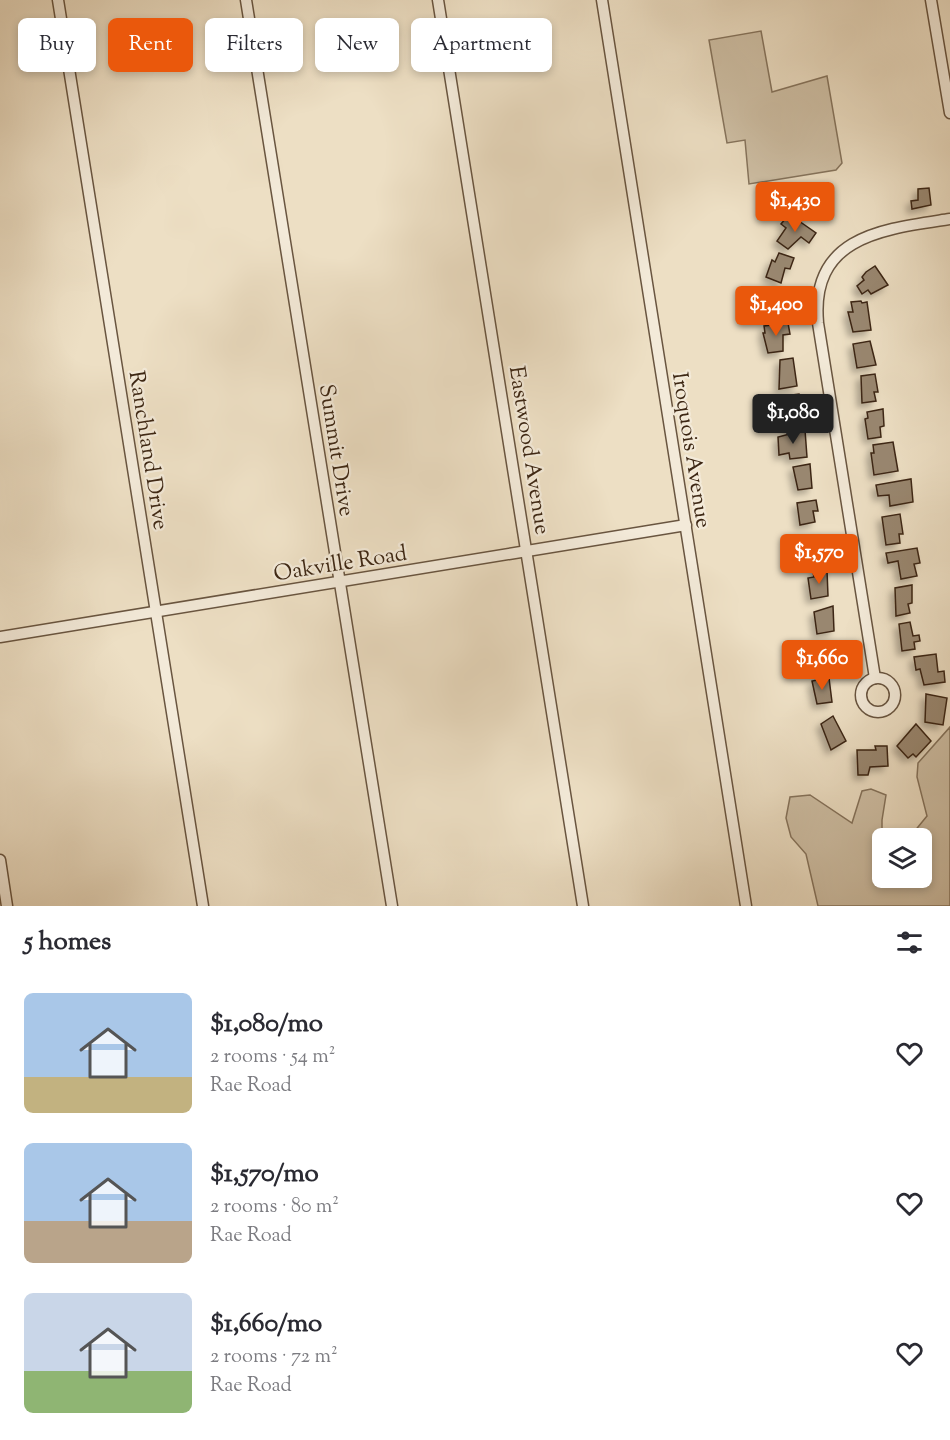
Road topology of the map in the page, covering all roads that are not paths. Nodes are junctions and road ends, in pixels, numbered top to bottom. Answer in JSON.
{"nodes":[{"id":1,"x":58,"y":0,"type":"edge"},
{"id":2,"x":246,"y":0,"type":"edge"},
{"id":3,"x":438,"y":0,"type":"edge"},
{"id":4,"x":602,"y":0,"type":"edge"},
{"id":5,"x":932,"y":0,"type":"edge"},
{"id":6,"x":950,"y":113,"type":"edge"},
{"id":7,"x":950,"y":219,"type":"edge"},
{"id":8,"x":686,"y":525,"type":"junction"},
{"id":9,"x":528,"y":550,"type":"junction"},
{"id":10,"x":340,"y":582,"type":"junction"},
{"id":11,"x":156,"y":611,"type":"junction"},
{"id":12,"x":0,"y":637,"type":"edge"},
{"id":13,"x":875,"y":678,"type":"dead end"},
{"id":14,"x":0,"y":860,"type":"edge"},
{"id":15,"x":7,"y":906,"type":"edge"},
{"id":16,"x":203,"y":906,"type":"edge"},
{"id":17,"x":392,"y":906,"type":"edge"},
{"id":18,"x":584,"y":906,"type":"edge"},
{"id":19,"x":746,"y":906,"type":"edge"}],
"edges":[{"from":1,"to":11,"type":"street","name":"Ranchland Drive"},
{"from":2,"to":10,"type":"street","name":"Summit Drive"},
{"from":3,"to":9,"type":"street","name":"Eastwood Avenue"},
{"from":4,"to":8,"type":"street","name":"Iroquois Avenue"},
{"from":5,"to":6,"type":"street"},
{"from":7,"to":13,"type":"street"},
{"from":8,"to":9,"type":"street","name":"Oakville Road"},
{"from":8,"to":19,"type":"street","name":"Iroquois Avenue"},
{"from":9,"to":10,"type":"street","name":"Oakville Road"},
{"from":9,"to":18,"type":"street","name":"Eastwood Avenue"},
{"from":10,"to":11,"type":"street","name":"Oakville Road"},
{"from":10,"to":17,"type":"street","name":"Summit Drive"},
{"from":11,"to":12,"type":"street","name":"Oakville Road"},
{"from":11,"to":16,"type":"street","name":"Ranchland Drive"},
{"from":14,"to":15,"type":"street"}]}
